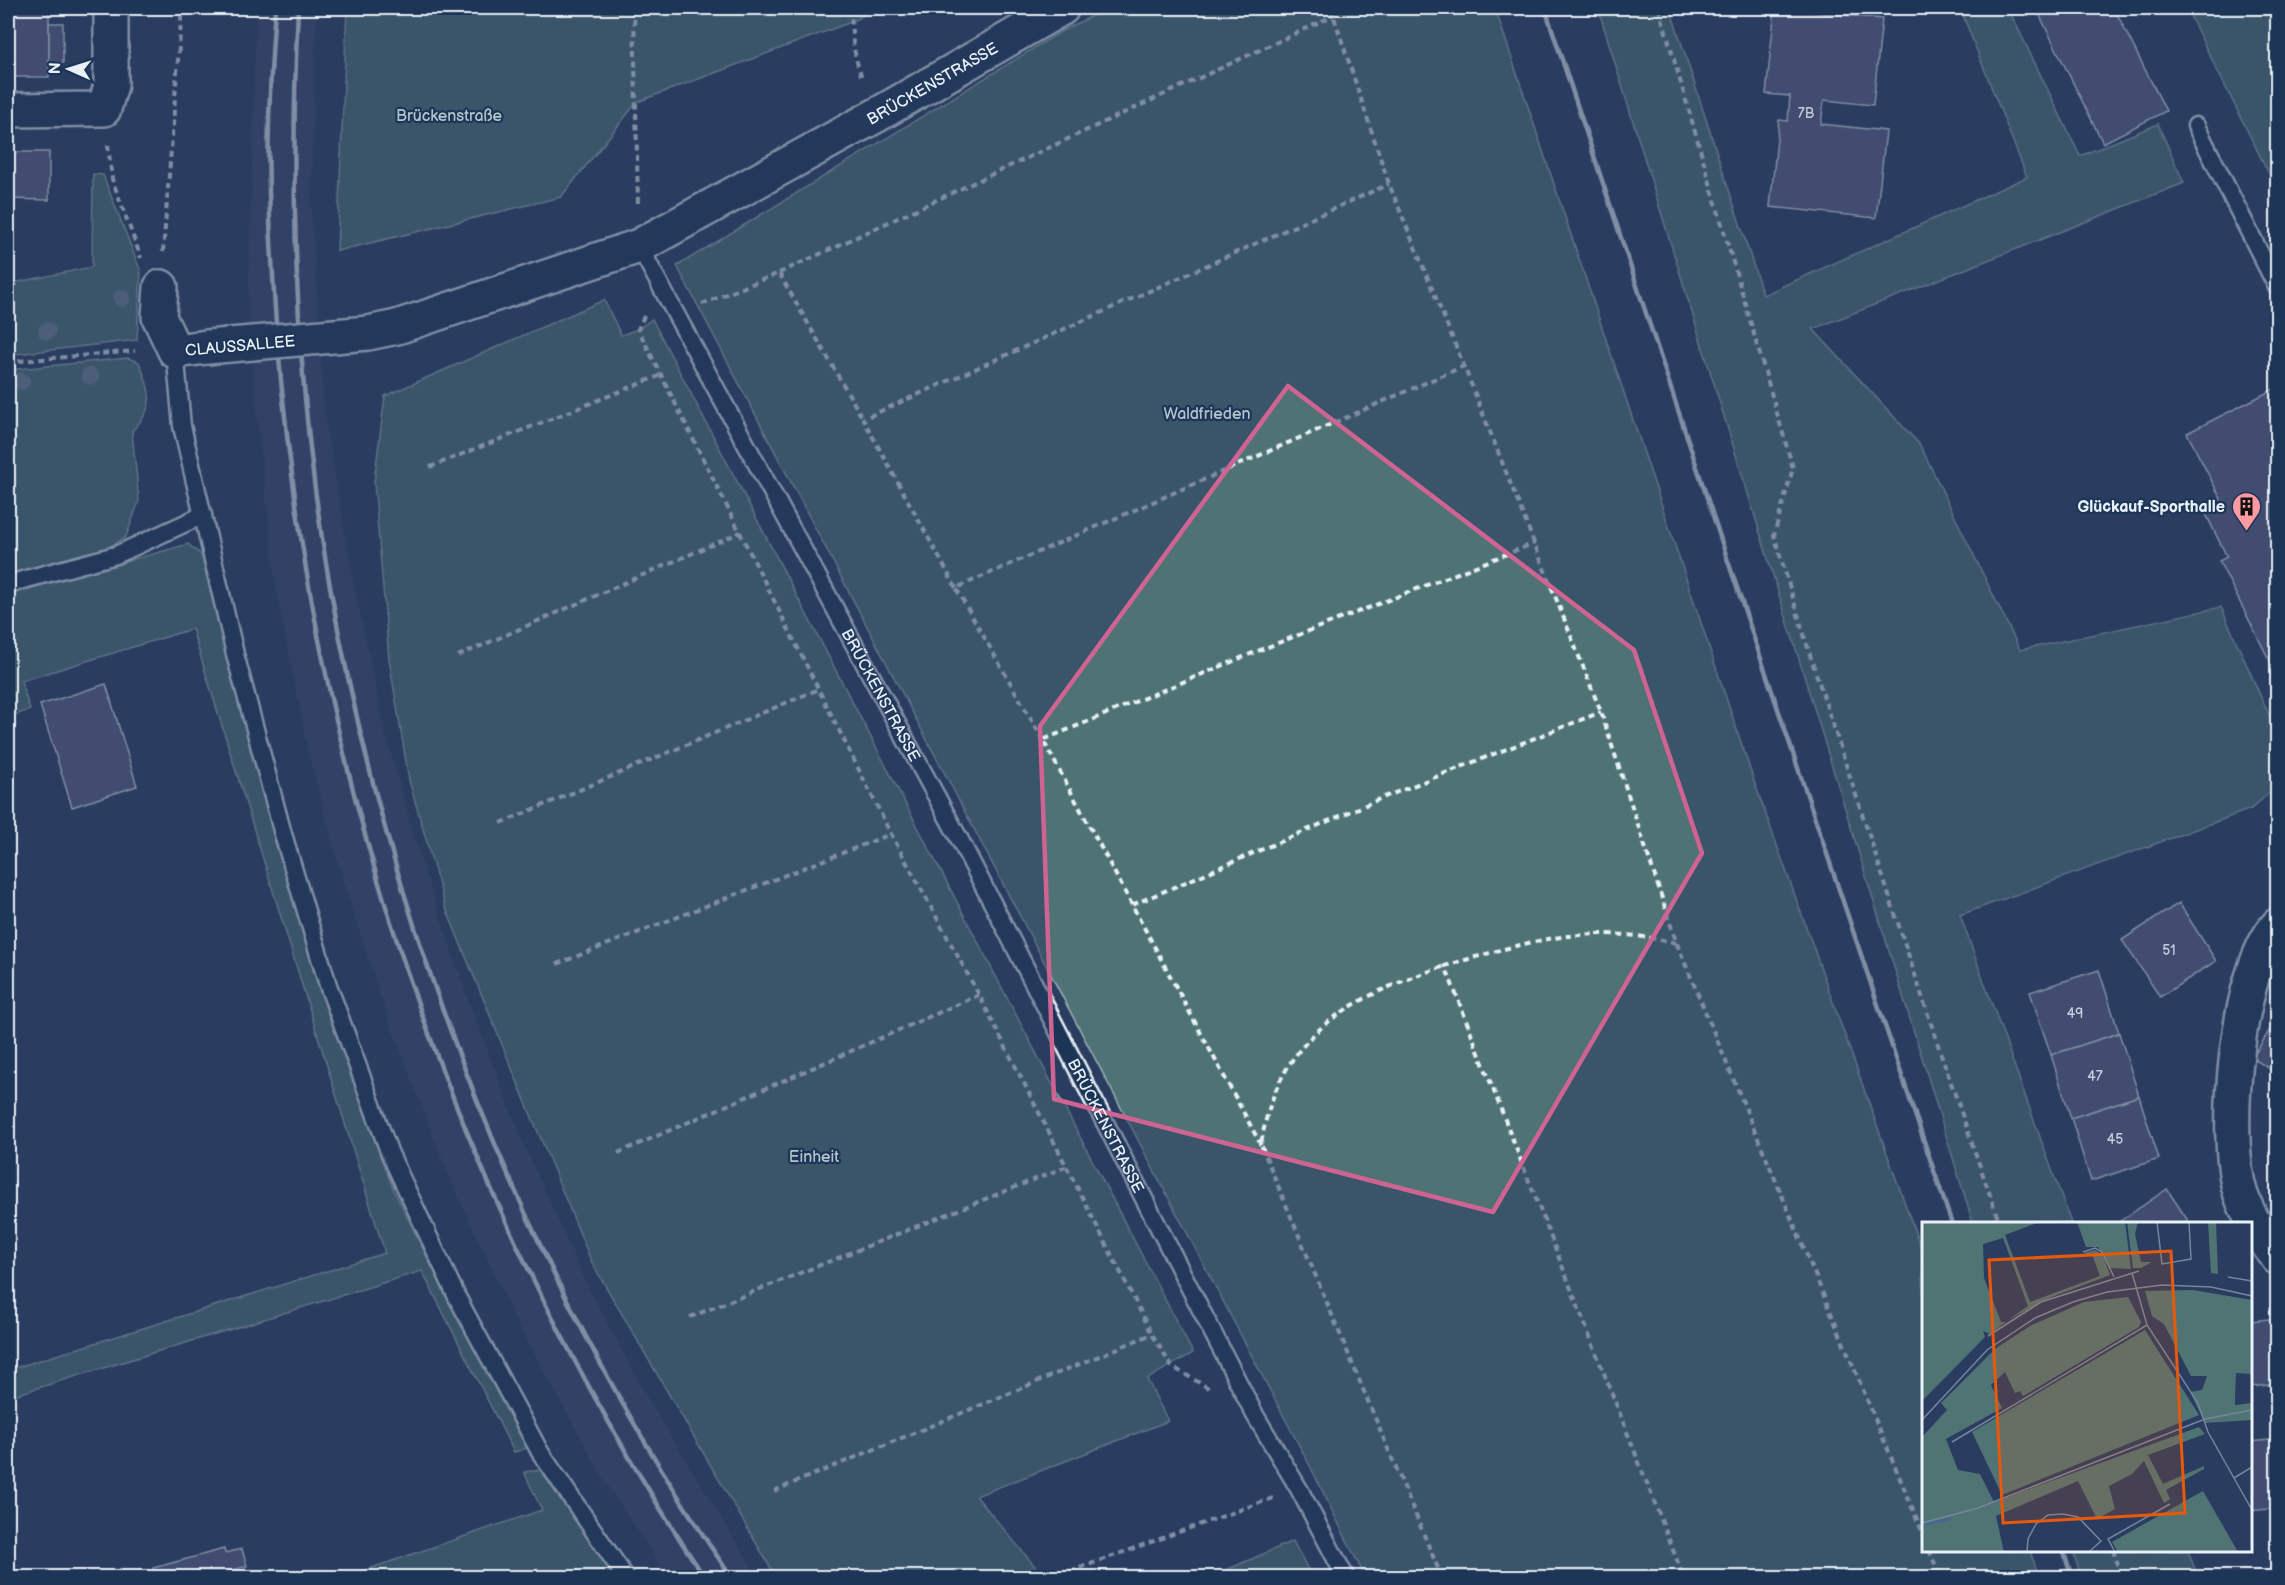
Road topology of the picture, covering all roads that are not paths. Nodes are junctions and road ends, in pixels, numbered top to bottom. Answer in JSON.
{"nodes":[{"id":1,"x":111,"y":8,"type":"edge"},
{"id":2,"x":1062,"y":8,"type":"edge"},
{"id":3,"x":8,"y":110,"type":"edge"},
{"id":4,"x":2196,"y":126,"type":"dead end"},
{"id":5,"x":639,"y":246,"type":"junction"},
{"id":6,"x":161,"y":287,"type":"road end"},
{"id":7,"x":2277,"y":289,"type":"edge"},
{"id":8,"x":175,"y":351,"type":"junction"},
{"id":9,"x":203,"y":515,"type":"junction"},
{"id":10,"x":8,"y":584,"type":"edge"},
{"id":11,"x":2277,"y":925,"type":"edge"},
{"id":12,"x":2277,"y":1258,"type":"edge"},
{"id":13,"x":626,"y":1578,"type":"edge"},
{"id":14,"x":1346,"y":1578,"type":"edge"}],
"edges":[{"from":1,"to":3,"type":"street"},
{"from":2,"to":5,"type":"street","name":"BRÜCKENSTRASSE"},
{"from":4,"to":7,"type":"lane"},
{"from":5,"to":8,"type":"street","name":"CLAUSSALLEE","bridge":true},
{"from":5,"to":14,"type":"lane","name":"BRÜCKENSTRASSE"},
{"from":6,"to":8,"type":"street","name":"CLAUSSALLEE"},
{"from":8,"to":9,"type":"lane"},
{"from":9,"to":10,"type":"lane"},
{"from":9,"to":13,"type":"lane"},
{"from":11,"to":12,"type":"street"}]}
